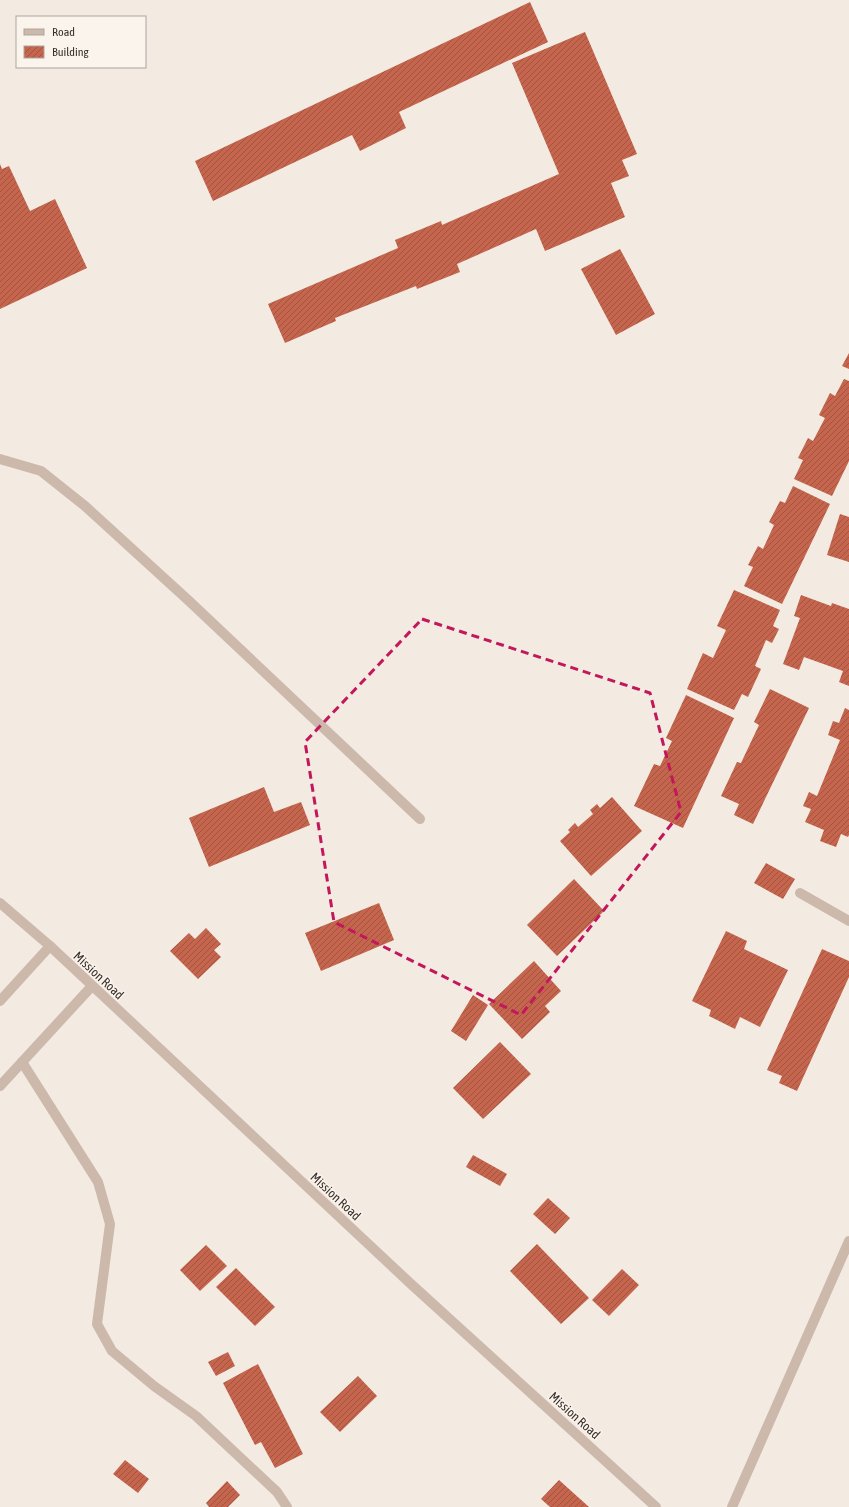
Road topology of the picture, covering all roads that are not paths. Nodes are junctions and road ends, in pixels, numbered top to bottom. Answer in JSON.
{"nodes":[{"id":1,"x":0,"y":459,"type":"edge"},
{"id":2,"x":420,"y":819,"type":"dead end"},
{"id":3,"x":800,"y":893,"type":"dead end"},
{"id":4,"x":0,"y":903,"type":"edge"},
{"id":5,"x":849,"y":921,"type":"edge"},
{"id":6,"x":50,"y":946,"type":"junction"},
{"id":7,"x":92,"y":986,"type":"junction"},
{"id":8,"x":0,"y":1001,"type":"edge"},
{"id":9,"x":22,"y":1062,"type":"junction"},
{"id":10,"x":0,"y":1086,"type":"edge"},
{"id":11,"x":849,"y":1240,"type":"edge"},
{"id":12,"x":287,"y":1507,"type":"edge"},
{"id":13,"x":656,"y":1507,"type":"edge"},
{"id":14,"x":732,"y":1507,"type":"edge"}],
"edges":[{"from":1,"to":2,"type":"street"},
{"from":3,"to":5,"type":"street"},
{"from":4,"to":6,"type":"street","name":"Mission Road"},
{"from":6,"to":7,"type":"street","name":"Mission Road"},
{"from":6,"to":8,"type":"street"},
{"from":7,"to":9,"type":"street"},
{"from":7,"to":13,"type":"street","name":"Mission Road"},
{"from":9,"to":10,"type":"street"},
{"from":9,"to":12,"type":"street"},
{"from":11,"to":14,"type":"street"}]}
